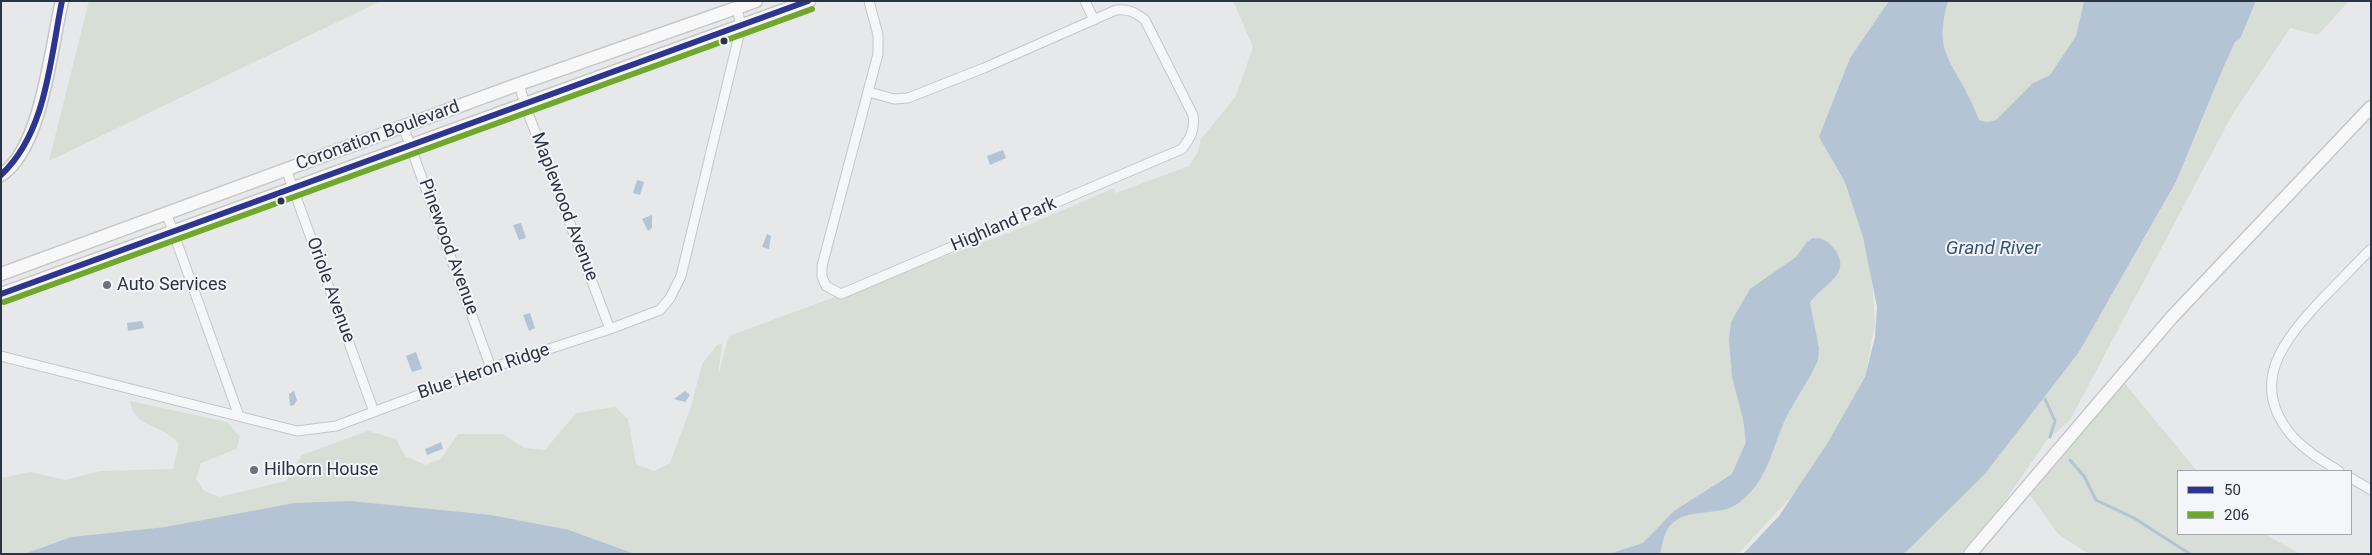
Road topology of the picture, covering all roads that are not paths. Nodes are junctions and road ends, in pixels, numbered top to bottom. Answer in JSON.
{"nodes":[{"id":1,"x":62,"y":1,"type":"edge"},
{"id":2,"x":756,"y":1,"type":"edge"},
{"id":3,"x":809,"y":1,"type":"edge"},
{"id":4,"x":869,"y":1,"type":"edge"},
{"id":5,"x":1085,"y":1,"type":"edge"},
{"id":6,"x":737,"y":8,"type":"junction"},
{"id":7,"x":1094,"y":20,"type":"junction"},
{"id":8,"x":741,"y":27,"type":"junction"},
{"id":9,"x":597,"y":57,"type":"junction"},
{"id":10,"x":605,"y":76,"type":"junction"},
{"id":11,"x":519,"y":84,"type":"junction"},
{"id":12,"x":868,"y":92,"type":"junction"},
{"id":13,"x":525,"y":105,"type":"junction"},
{"id":14,"x":2371,"y":107,"type":"edge"},
{"id":15,"x":403,"y":126,"type":"junction"},
{"id":16,"x":411,"y":147,"type":"junction"},
{"id":17,"x":286,"y":169,"type":"junction"},
{"id":18,"x":1,"y":175,"type":"edge"},
{"id":19,"x":293,"y":189,"type":"junction"},
{"id":20,"x":166,"y":212,"type":"junction"},
{"id":21,"x":174,"y":232,"type":"junction"},
{"id":22,"x":2371,"y":248,"type":"edge"},
{"id":23,"x":27,"y":265,"type":"junction"},
{"id":24,"x":1,"y":274,"type":"edge"},
{"id":25,"x":34,"y":282,"type":"junction"},
{"id":26,"x":1,"y":294,"type":"edge"},
{"id":27,"x":610,"y":329,"type":"junction"},
{"id":28,"x":1,"y":356,"type":"edge"},
{"id":29,"x":492,"y":368,"type":"junction"},
{"id":30,"x":374,"y":412,"type":"junction"},
{"id":31,"x":239,"y":416,"type":"junction"},
{"id":32,"x":2338,"y":470,"type":"edge"},
{"id":33,"x":2352,"y":479,"type":"edge"},
{"id":34,"x":2371,"y":490,"type":"edge"},
{"id":35,"x":1970,"y":554,"type":"edge"}],
"edges":[{"from":1,"to":18,"type":"main road"},
{"from":2,"to":6,"type":"main road","name":"Coronation Boulevard"},
{"from":3,"to":8,"type":"main road","name":"Coronation Boulevard"},
{"from":4,"to":12,"type":"street","name":"Highland Park"},
{"from":5,"to":7,"type":"street"},
{"from":6,"to":8,"type":"street","name":"Blue Heron Ridge"},
{"from":6,"to":9,"type":"main road","name":"Coronation Boulevard"},
{"from":7,"to":12,"type":"street","name":"Highland Park"},
{"from":7,"to":12,"type":"street","name":"Highland Park"},
{"from":8,"to":10,"type":"main road","name":"Coronation Boulevard"},
{"from":8,"to":27,"type":"street","name":"Blue Heron Ridge"},
{"from":9,"to":10,"type":"main road"},
{"from":9,"to":11,"type":"main road","name":"Coronation Boulevard"},
{"from":10,"to":13,"type":"main road","name":"Coronation Boulevard"},
{"from":11,"to":13,"type":"street","name":"Maplewood Avenue"},
{"from":11,"to":15,"type":"main road","name":"Coronation Boulevard"},
{"from":13,"to":16,"type":"main road","name":"Coronation Boulevard"},
{"from":13,"to":27,"type":"street","name":"Maplewood Avenue"},
{"from":14,"to":35,"type":"main road"},
{"from":15,"to":16,"type":"street","name":"Pinewood Avenue"},
{"from":15,"to":17,"type":"main road","name":"Coronation Boulevard"},
{"from":16,"to":19,"type":"main road","name":"Coronation Boulevard"},
{"from":16,"to":29,"type":"street","name":"Pinewood Avenue"},
{"from":17,"to":19,"type":"street","name":"Oriole Avenue"},
{"from":17,"to":20,"type":"main road","name":"Coronation Boulevard"},
{"from":19,"to":21,"type":"main road","name":"Coronation Boulevard"},
{"from":19,"to":30,"type":"street","name":"Oriole Avenue"},
{"from":20,"to":21,"type":"street"},
{"from":20,"to":23,"type":"main road","name":"Coronation Boulevard"},
{"from":21,"to":25,"type":"main road","name":"Coronation Boulevard"},
{"from":21,"to":31,"type":"street"},
{"from":22,"to":32,"type":"street"},
{"from":23,"to":24,"type":"main road","name":"Coronation Boulevard"},
{"from":23,"to":25,"type":"main road"},
{"from":25,"to":26,"type":"main road","name":"Coronation Boulevard"},
{"from":27,"to":29,"type":"street","name":"Blue Heron Ridge"},
{"from":28,"to":31,"type":"street","name":"Blue Heron Ridge"},
{"from":29,"to":30,"type":"street","name":"Blue Heron Ridge"},
{"from":30,"to":31,"type":"street","name":"Blue Heron Ridge"},
{"from":33,"to":34,"type":"street"}]}
